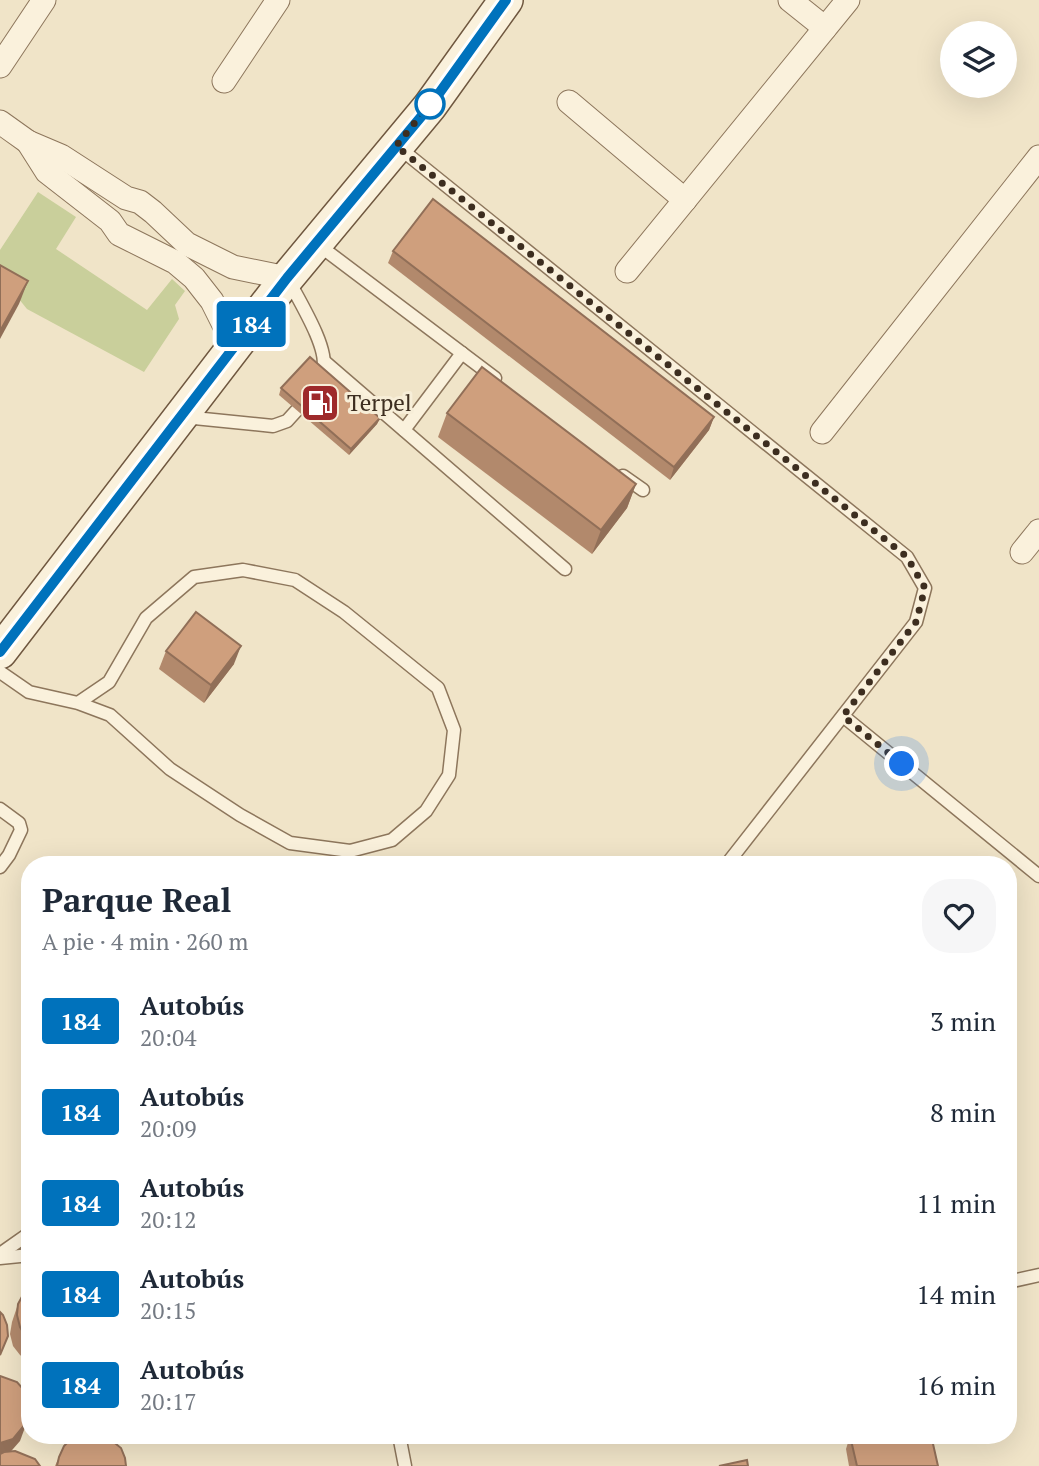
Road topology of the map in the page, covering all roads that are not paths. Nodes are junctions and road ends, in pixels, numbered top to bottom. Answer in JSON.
{"nodes":[{"id":1,"x":44,"y":0,"type":"edge"},
{"id":2,"x":278,"y":0,"type":"edge"},
{"id":3,"x":506,"y":0,"type":"edge"},
{"id":4,"x":790,"y":0,"type":"edge"},
{"id":5,"x":848,"y":0,"type":"edge"},
{"id":6,"x":825,"y":28,"type":"junction"},
{"id":7,"x":0,"y":66,"type":"edge"},
{"id":8,"x":224,"y":81,"type":"dead end"},
{"id":9,"x":569,"y":103,"type":"dead end"},
{"id":10,"x":0,"y":122,"type":"edge"},
{"id":11,"x":29,"y":142,"type":"junction"},
{"id":12,"x":396,"y":146,"type":"junction"},
{"id":13,"x":1039,"y":157,"type":"edge"},
{"id":14,"x":126,"y":198,"type":"junction"},
{"id":15,"x":685,"y":200,"type":"junction"},
{"id":16,"x":160,"y":219,"type":"junction"},
{"id":17,"x":110,"y":221,"type":"junction"},
{"id":18,"x":316,"y":243,"type":"junction"},
{"id":19,"x":140,"y":245,"type":"junction"},
{"id":20,"x":627,"y":271,"type":"dead end"},
{"id":21,"x":287,"y":278,"type":"junction"},
{"id":22,"x":234,"y":345,"type":"junction"},
{"id":23,"x":462,"y":354,"type":"junction"},
{"id":24,"x":325,"y":362,"type":"junction"},
{"id":25,"x":321,"y":375,"type":"edge"},
{"id":26,"x":505,"y":386,"type":"edge"},
{"id":27,"x":297,"y":410,"type":"edge"},
{"id":28,"x":180,"y":416,"type":"junction"},
{"id":29,"x":404,"y":430,"type":"junction"},
{"id":30,"x":822,"y":432,"type":"dead end"},
{"id":31,"x":611,"y":466,"type":"edge"},
{"id":32,"x":643,"y":490,"type":"dead end"},
{"id":33,"x":1039,"y":531,"type":"edge"},
{"id":34,"x":1022,"y":552,"type":"dead end"},
{"id":35,"x":565,"y":569,"type":"dead end"},
{"id":36,"x":0,"y":652,"type":"edge"},
{"id":37,"x":0,"y":672,"type":"edge"},
{"id":38,"x":78,"y":703,"type":"junction"},
{"id":39,"x":843,"y":716,"type":"junction"},
{"id":40,"x":0,"y":809,"type":"edge"},
{"id":41,"x":733,"y":856,"type":"edge"},
{"id":42,"x":1014,"y":856,"type":"edge"},
{"id":43,"x":1017,"y":858,"type":"edge"},
{"id":44,"x":0,"y":867,"type":"edge"},
{"id":45,"x":1039,"y":876,"type":"edge"},
{"id":46,"x":21,"y":1240,"type":"edge"},
{"id":47,"x":21,"y":1255,"type":"edge"},
{"id":48,"x":0,"y":1256,"type":"edge"},
{"id":49,"x":1039,"y":1275,"type":"edge"},
{"id":50,"x":1017,"y":1280,"type":"edge"},
{"id":51,"x":401,"y":1444,"type":"edge"},
{"id":52,"x":405,"y":1466,"type":"edge"}],
"edges":[{"from":1,"to":7,"type":"street"},
{"from":2,"to":8,"type":"street"},
{"from":3,"to":12,"type":"main road"},
{"from":4,"to":6,"type":"street"},
{"from":5,"to":6,"type":"street"},
{"from":6,"to":15,"type":"street"},
{"from":9,"to":15,"type":"street"},
{"from":10,"to":11,"type":"street"},
{"from":11,"to":14,"type":"street"},
{"from":11,"to":17,"type":"street"},
{"from":12,"to":18,"type":"main road"},
{"from":12,"to":39,"type":"lane"},
{"from":13,"to":30,"type":"street"},
{"from":14,"to":16,"type":"street"},
{"from":14,"to":17,"type":"street"},
{"from":15,"to":20,"type":"street"},
{"from":16,"to":19,"type":"street"},
{"from":16,"to":21,"type":"street"},
{"from":17,"to":19,"type":"street"},
{"from":18,"to":21,"type":"main road"},
{"from":18,"to":23,"type":"lane"},
{"from":19,"to":22,"type":"street"},
{"from":21,"to":22,"type":"main road"},
{"from":21,"to":24,"type":"lane"},
{"from":22,"to":28,"type":"main road"},
{"from":23,"to":26,"type":"lane"},
{"from":23,"to":29,"type":"lane"},
{"from":24,"to":25,"type":"lane"},
{"from":24,"to":29,"type":"lane"},
{"from":27,"to":28,"type":"lane"},
{"from":28,"to":36,"type":"main road"},
{"from":29,"to":35,"type":"lane"},
{"from":31,"to":32,"type":"lane"},
{"from":33,"to":34,"type":"street"},
{"from":37,"to":38,"type":"lane"},
{"from":38,"to":38,"type":"lane"},
{"from":39,"to":41,"type":"lane"},
{"from":39,"to":42,"type":"lane"},
{"from":40,"to":44,"type":"lane"},
{"from":43,"to":45,"type":"lane"},
{"from":46,"to":48,"type":"lane"},
{"from":47,"to":48,"type":"lane"},
{"from":49,"to":50,"type":"lane"},
{"from":51,"to":52,"type":"lane"}]}
